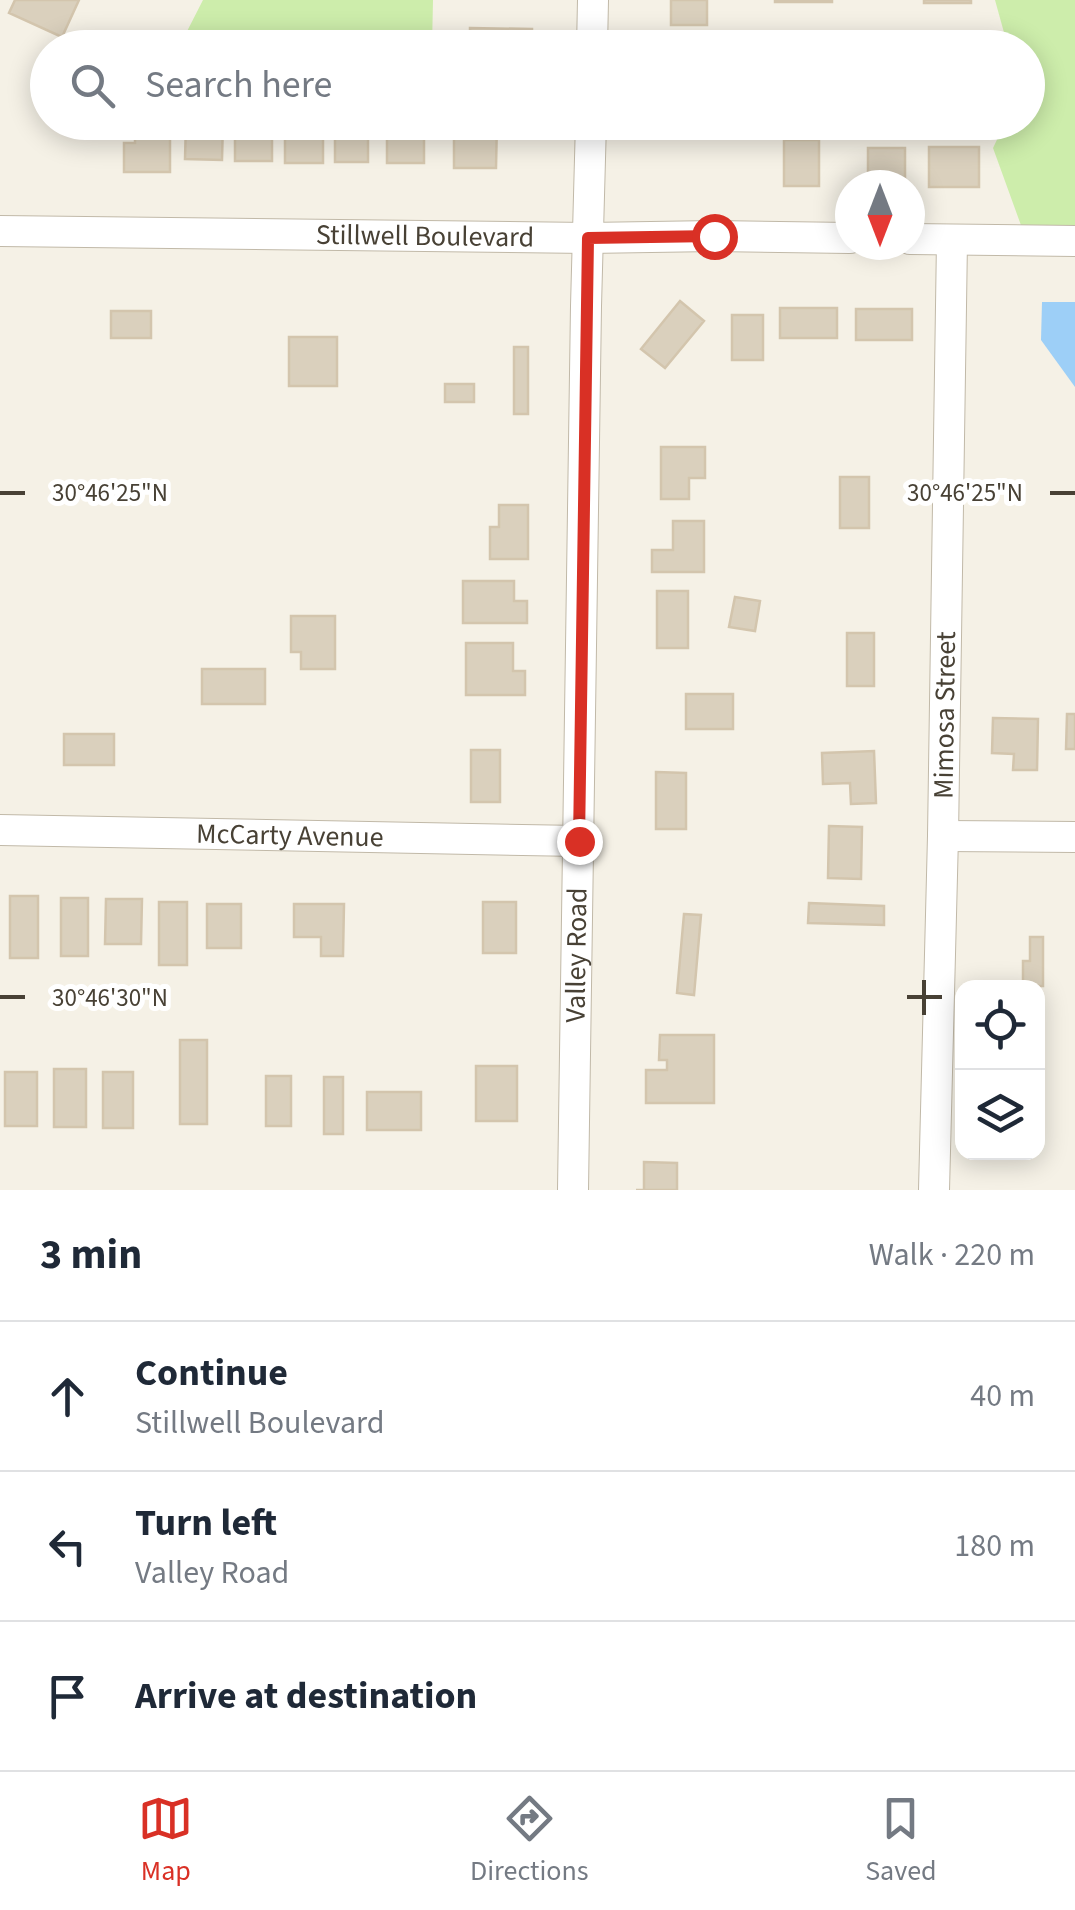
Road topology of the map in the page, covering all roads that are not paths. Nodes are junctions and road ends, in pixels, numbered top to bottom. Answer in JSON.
{"nodes":[{"id":1,"x":593,"y":0,"type":"edge"},
{"id":2,"x":592,"y":30,"type":"edge"},
{"id":3,"x":591,"y":140,"type":"edge"},
{"id":4,"x":0,"y":231,"type":"edge"},
{"id":5,"x":588,"y":238,"type":"junction"},
{"id":6,"x":835,"y":238,"type":"edge"},
{"id":7,"x":925,"y":239,"type":"edge"},
{"id":8,"x":952,"y":240,"type":"junction"},
{"id":9,"x":1075,"y":241,"type":"edge"},
{"id":10,"x":0,"y":830,"type":"edge"},
{"id":11,"x":942,"y":836,"type":"junction"},
{"id":12,"x":1075,"y":838,"type":"edge"},
{"id":13,"x":579,"y":841,"type":"junction"},
{"id":14,"x":572,"y":1190,"type":"edge"},
{"id":15,"x":934,"y":1190,"type":"edge"}],
"edges":[{"from":1,"to":2,"type":"street"},
{"from":3,"to":5,"type":"street","name":"Valley Road"},
{"from":4,"to":5,"type":"street","name":"Stillwell Boulevard"},
{"from":5,"to":6,"type":"street","name":"Stillwell Boulevard"},
{"from":5,"to":13,"type":"street","name":"Valley Road"},
{"from":7,"to":8,"type":"street"},
{"from":8,"to":9,"type":"street"},
{"from":8,"to":11,"type":"street","name":"Mimosa Street"},
{"from":10,"to":13,"type":"street","name":"McCarty Avenue"},
{"from":11,"to":12,"type":"street"},
{"from":11,"to":15,"type":"street","name":"Mimosa Street"},
{"from":13,"to":14,"type":"street","name":"Valley Road"}]}
